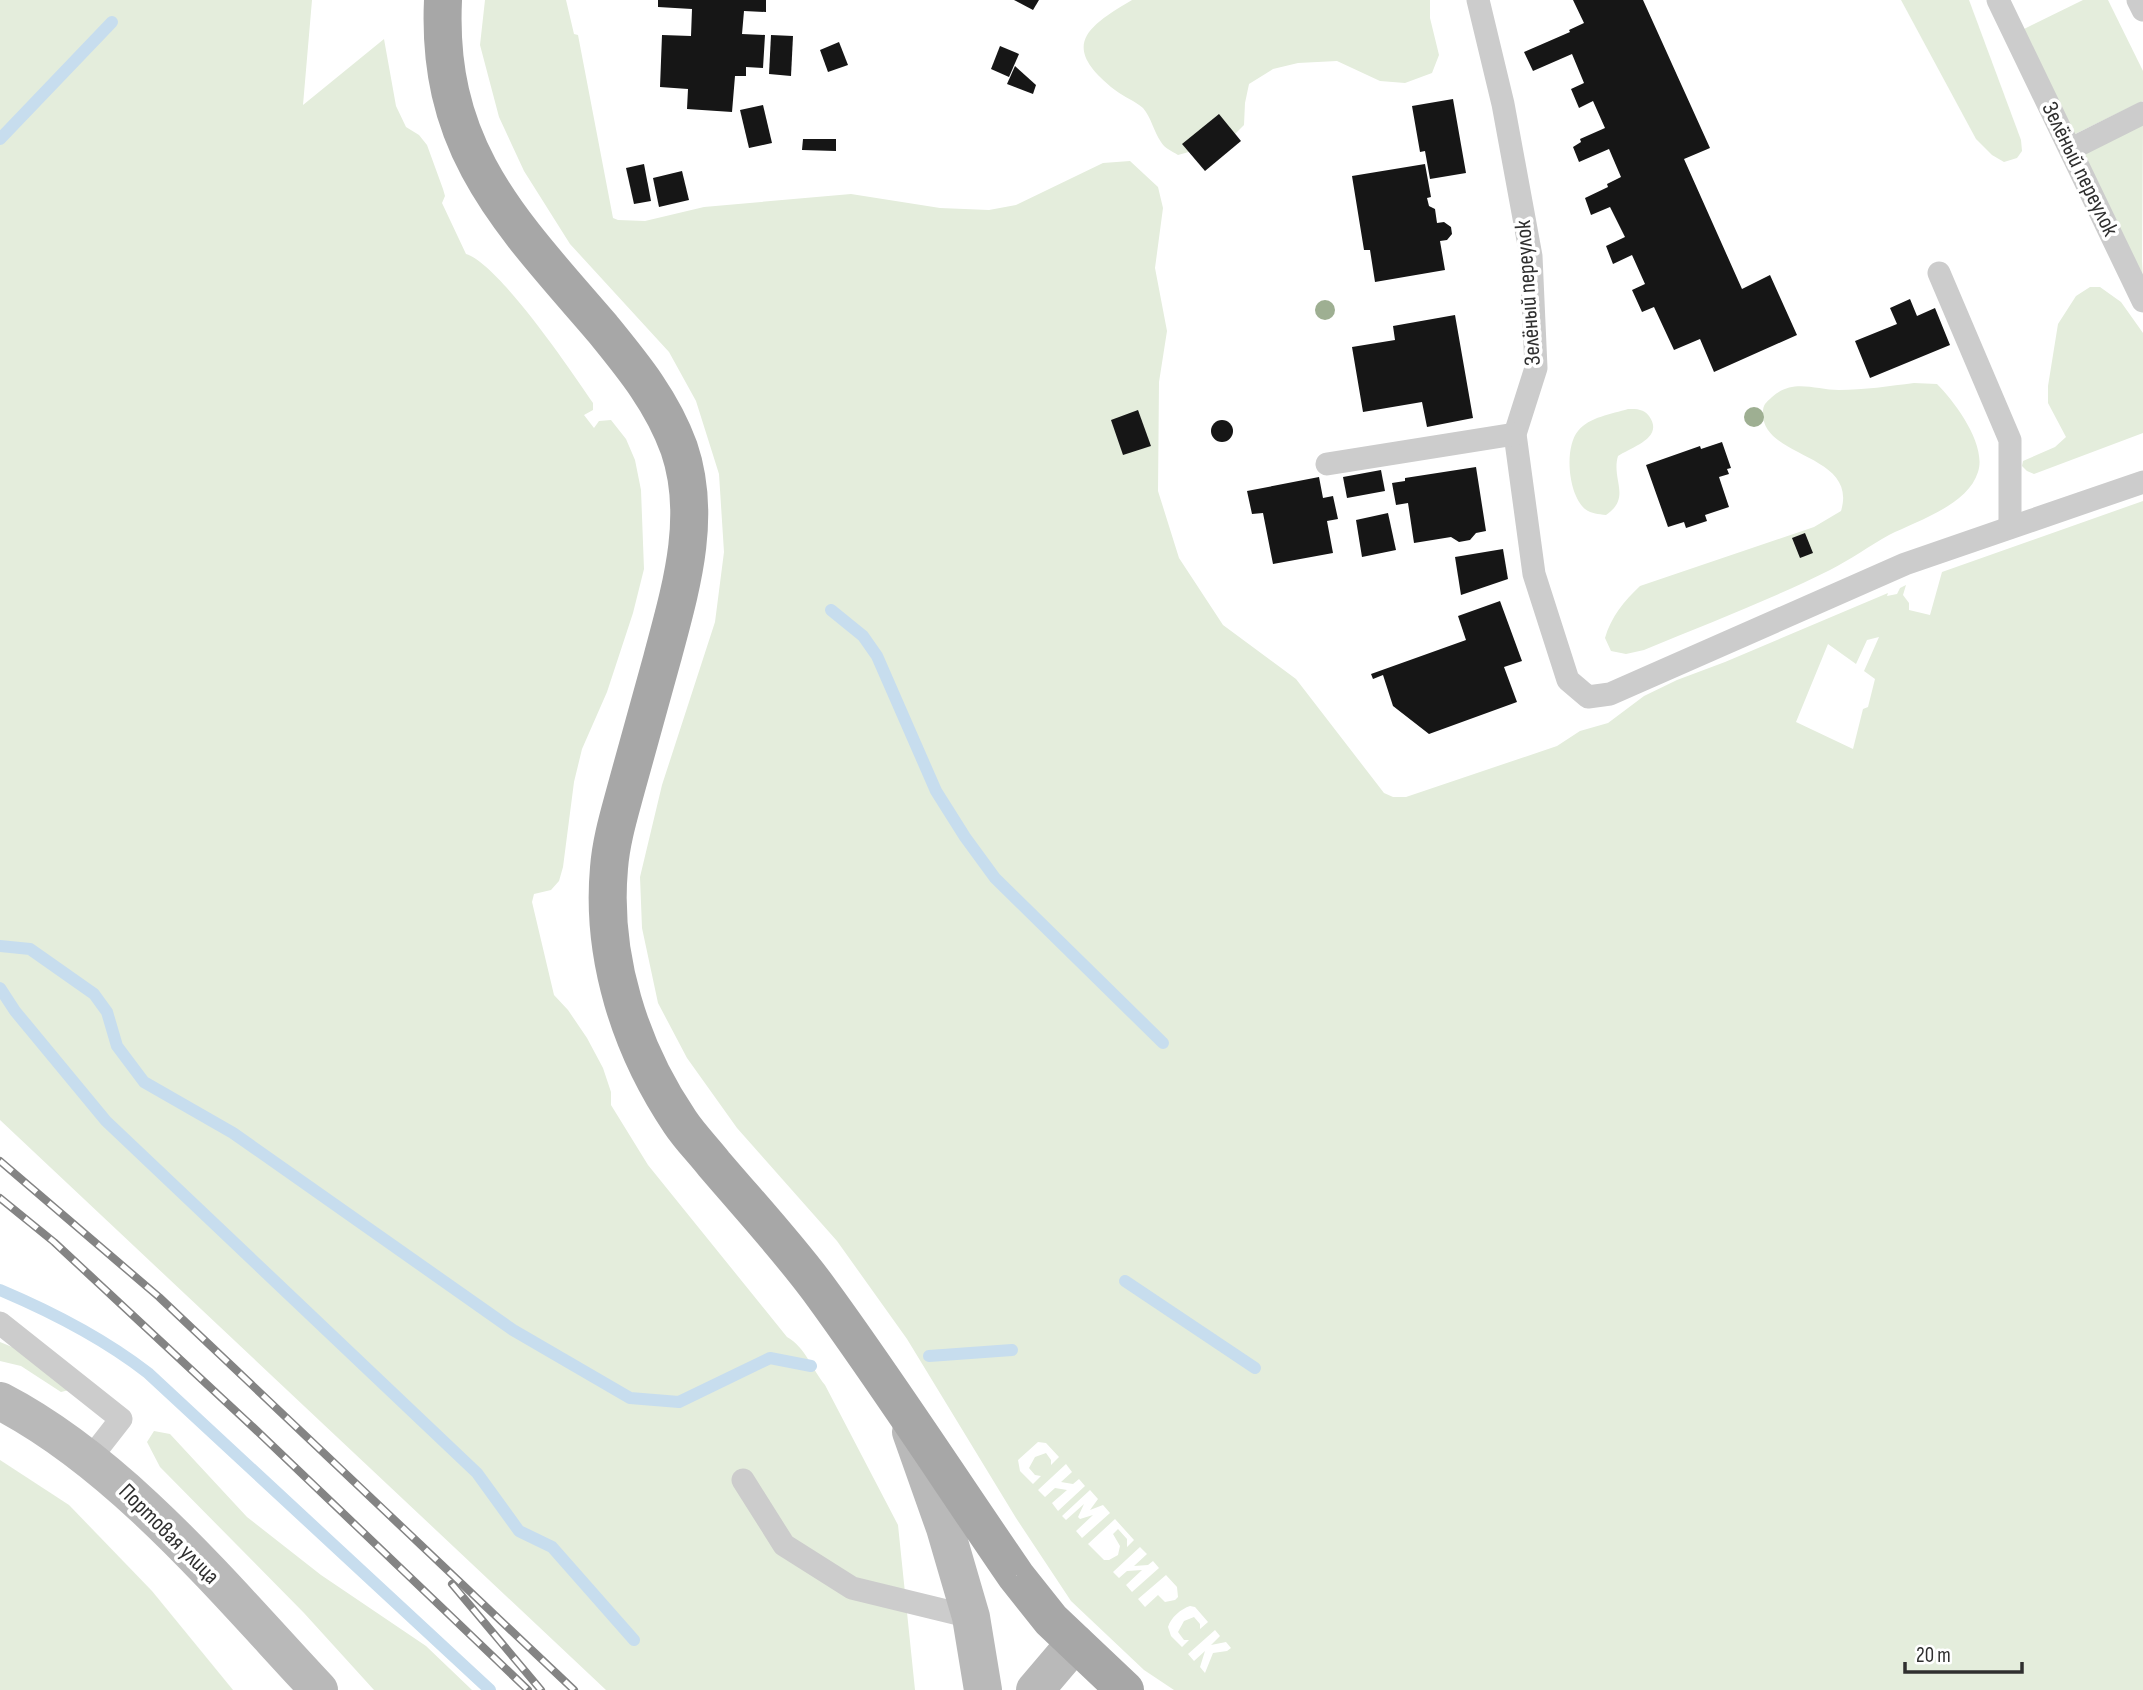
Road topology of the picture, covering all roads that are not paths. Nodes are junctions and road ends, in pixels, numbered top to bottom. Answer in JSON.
{"nodes":[{"id":1,"x":443,"y":0,"type":"edge"},
{"id":2,"x":1478,"y":0,"type":"edge"},
{"id":3,"x":1998,"y":0,"type":"edge"},
{"id":4,"x":2138,"y":0,"type":"edge"},
{"id":5,"x":2143,"y":10,"type":"edge"},
{"id":6,"x":2143,"y":113,"type":"edge"},
{"id":7,"x":2071,"y":149,"type":"junction"},
{"id":8,"x":1939,"y":273,"type":"dead end"},
{"id":9,"x":2143,"y":300,"type":"edge"},
{"id":10,"x":1515,"y":434,"type":"junction"},
{"id":11,"x":1327,"y":464,"type":"dead end"},
{"id":12,"x":2143,"y":482,"type":"edge"},
{"id":13,"x":2010,"y":527,"type":"junction"},
{"id":14,"x":0,"y":1323,"type":"edge"},
{"id":15,"x":0,"y":1401,"type":"edge"},
{"id":16,"x":904,"y":1414,"type":"junction"},
{"id":17,"x":89,"y":1461,"type":"junction"},
{"id":18,"x":743,"y":1480,"type":"dead end"},
{"id":19,"x":971,"y":1617,"type":"junction"},
{"id":20,"x":1074,"y":1643,"type":"junction"},
{"id":21,"x":319,"y":1690,"type":"edge"},
{"id":22,"x":983,"y":1690,"type":"edge"},
{"id":23,"x":1035,"y":1690,"type":"edge"},
{"id":24,"x":1125,"y":1690,"type":"edge"}],
"edges":[{"from":1,"to":16,"type":"main road"},
{"from":2,"to":10,"type":"lane","name":"Зелёный переулок"},
{"from":3,"to":7,"type":"lane","name":"Зелёный переулок"},
{"from":4,"to":5,"type":"lane"},
{"from":6,"to":7,"type":"lane"},
{"from":7,"to":9,"type":"lane","name":"Зелёный переулок"},
{"from":8,"to":13,"type":"lane"},
{"from":10,"to":11,"type":"lane"},
{"from":10,"to":13,"type":"lane","name":"Зелёный переулок"},
{"from":12,"to":13,"type":"lane"},
{"from":14,"to":17,"type":"lane"},
{"from":15,"to":17,"type":"street","name":"Портовая улица"},
{"from":16,"to":19,"type":"street"},
{"from":16,"to":20,"type":"main road"},
{"from":17,"to":21,"type":"street","name":"Портовая улица"},
{"from":18,"to":19,"type":"lane"},
{"from":19,"to":22,"type":"street"},
{"from":20,"to":23,"type":"street"},
{"from":20,"to":24,"type":"main road"}]}
